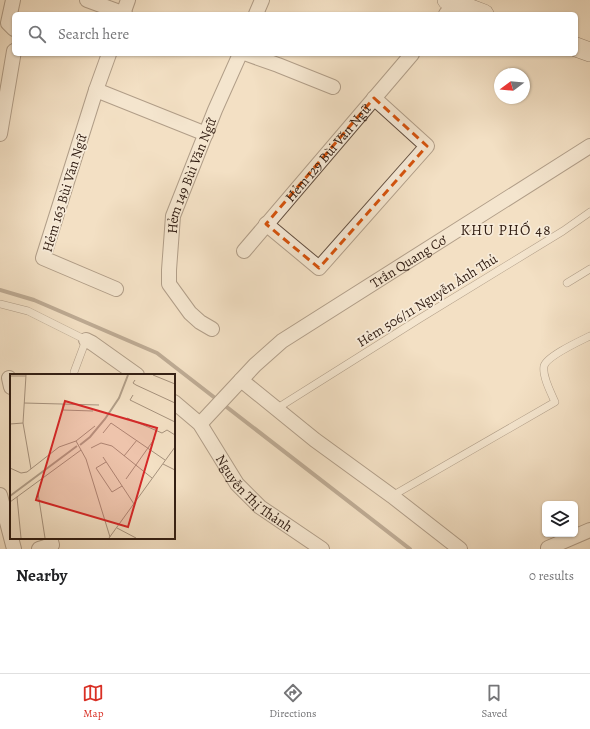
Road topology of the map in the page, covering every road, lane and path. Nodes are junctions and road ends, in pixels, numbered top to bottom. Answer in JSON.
{"nodes":[{"id":1,"x":13,"y":0,"type":"edge"},
{"id":2,"x":87,"y":0,"type":"edge"},
{"id":3,"x":128,"y":0,"type":"edge"},
{"id":4,"x":262,"y":0,"type":"edge"},
{"id":5,"x":449,"y":6,"type":"edge"},
{"id":6,"x":119,"y":12,"type":"edge"},
{"id":7,"x":125,"y":12,"type":"edge"},
{"id":8,"x":257,"y":12,"type":"edge"},
{"id":9,"x":475,"y":12,"type":"edge"},
{"id":10,"x":12,"y":27,"type":"edge"},
{"id":11,"x":578,"y":48,"type":"edge"},
{"id":12,"x":590,"y":52,"type":"edge"},
{"id":13,"x":13,"y":56,"type":"edge"},
{"id":14,"x":108,"y":56,"type":"edge"},
{"id":15,"x":239,"y":56,"type":"edge"},
{"id":16,"x":253,"y":56,"type":"edge"},
{"id":17,"x":410,"y":56,"type":"edge"},
{"id":18,"x":333,"y":88,"type":"dead end"},
{"id":19,"x":96,"y":90,"type":"junction"},
{"id":20,"x":374,"y":98,"type":"junction"},
{"id":21,"x":0,"y":134,"type":"edge"},
{"id":22,"x":206,"y":134,"type":"junction"},
{"id":23,"x":590,"y":146,"type":"edge"},
{"id":24,"x":590,"y":212,"type":"edge"},
{"id":25,"x":266,"y":224,"type":"junction"},
{"id":26,"x":244,"y":251,"type":"dead end"},
{"id":27,"x":590,"y":269,"type":"edge"},
{"id":28,"x":567,"y":283,"type":"dead end"},
{"id":29,"x":116,"y":289,"type":"dead end"},
{"id":30,"x":0,"y":304,"type":"edge"},
{"id":31,"x":212,"y":329,"type":"dead end"},
{"id":32,"x":590,"y":336,"type":"edge"},
{"id":33,"x":86,"y":340,"type":"junction"},
{"id":34,"x":74,"y":374,"type":"edge"},
{"id":35,"x":136,"y":374,"type":"edge"},
{"id":36,"x":238,"y":383,"type":"junction"},
{"id":37,"x":175,"y":403,"type":"edge"},
{"id":38,"x":276,"y":409,"type":"junction"},
{"id":39,"x":203,"y":421,"type":"junction"},
{"id":40,"x":0,"y":495,"type":"edge"},
{"id":41,"x":392,"y":496,"type":"junction"},
{"id":42,"x":590,"y":530,"type":"edge"},
{"id":43,"x":10,"y":534,"type":"edge"},
{"id":44,"x":11,"y":539,"type":"edge"},
{"id":45,"x":50,"y":539,"type":"edge"},
{"id":46,"x":548,"y":548,"type":"dead end"},
{"id":47,"x":14,"y":549,"type":"edge"},
{"id":48,"x":39,"y":549,"type":"edge"},
{"id":49,"x":322,"y":549,"type":"edge"},
{"id":50,"x":460,"y":549,"type":"edge"}],
"edges":[{"from":1,"to":10,"type":"street"},
{"from":2,"to":6,"type":"street"},
{"from":3,"to":7,"type":"street"},
{"from":4,"to":8,"type":"street"},
{"from":5,"to":9,"type":"main road"},
{"from":11,"to":12,"type":"main road"},
{"from":13,"to":21,"type":"street"},
{"from":14,"to":19,"type":"street","name":"Hẻm 163 Bùi Văn Ngữ"},
{"from":15,"to":22,"type":"street","name":"Hẻm 149 Bùi Văn Ngữ"},
{"from":16,"to":18,"type":"street"},
{"from":17,"to":20,"type":"street","name":"Hẻm 129 Bùi Văn Ngữ"},
{"from":19,"to":22,"type":"street"},
{"from":19,"to":29,"type":"street","name":"Hẻm 163 Bùi Văn Ngữ"},
{"from":20,"to":25,"type":"street","name":"Hẻm 129 Bùi Văn Ngữ"},
{"from":20,"to":25,"type":"street"},
{"from":22,"to":31,"type":"street","name":"Hẻm 149 Bùi Văn Ngữ"},
{"from":23,"to":36,"type":"street","name":"Trần Quang Cơ"},
{"from":24,"to":38,"type":"lane","name":"Hẻm 506/11 Nguyễn Ảnh Thủ"},
{"from":25,"to":26,"type":"street","name":"Hẻm 129 Bùi Văn Ngữ"},
{"from":27,"to":28,"type":"lane"},
{"from":30,"to":33,"type":"lane"},
{"from":32,"to":41,"type":"lane"},
{"from":33,"to":34,"type":"lane"},
{"from":33,"to":35,"type":"street"},
{"from":36,"to":38,"type":"street"},
{"from":36,"to":39,"type":"street","name":"Trần Quang Cơ"},
{"from":37,"to":39,"type":"street","name":"Nguyễn Thị Thảnh"},
{"from":38,"to":41,"type":"street"},
{"from":39,"to":49,"type":"street","name":"Nguyễn Thị Thảnh"},
{"from":40,"to":43,"type":"street"},
{"from":41,"to":50,"type":"street"},
{"from":42,"to":46,"type":"street"},
{"from":44,"to":47,"type":"street"},
{"from":45,"to":48,"type":"street"}]}
